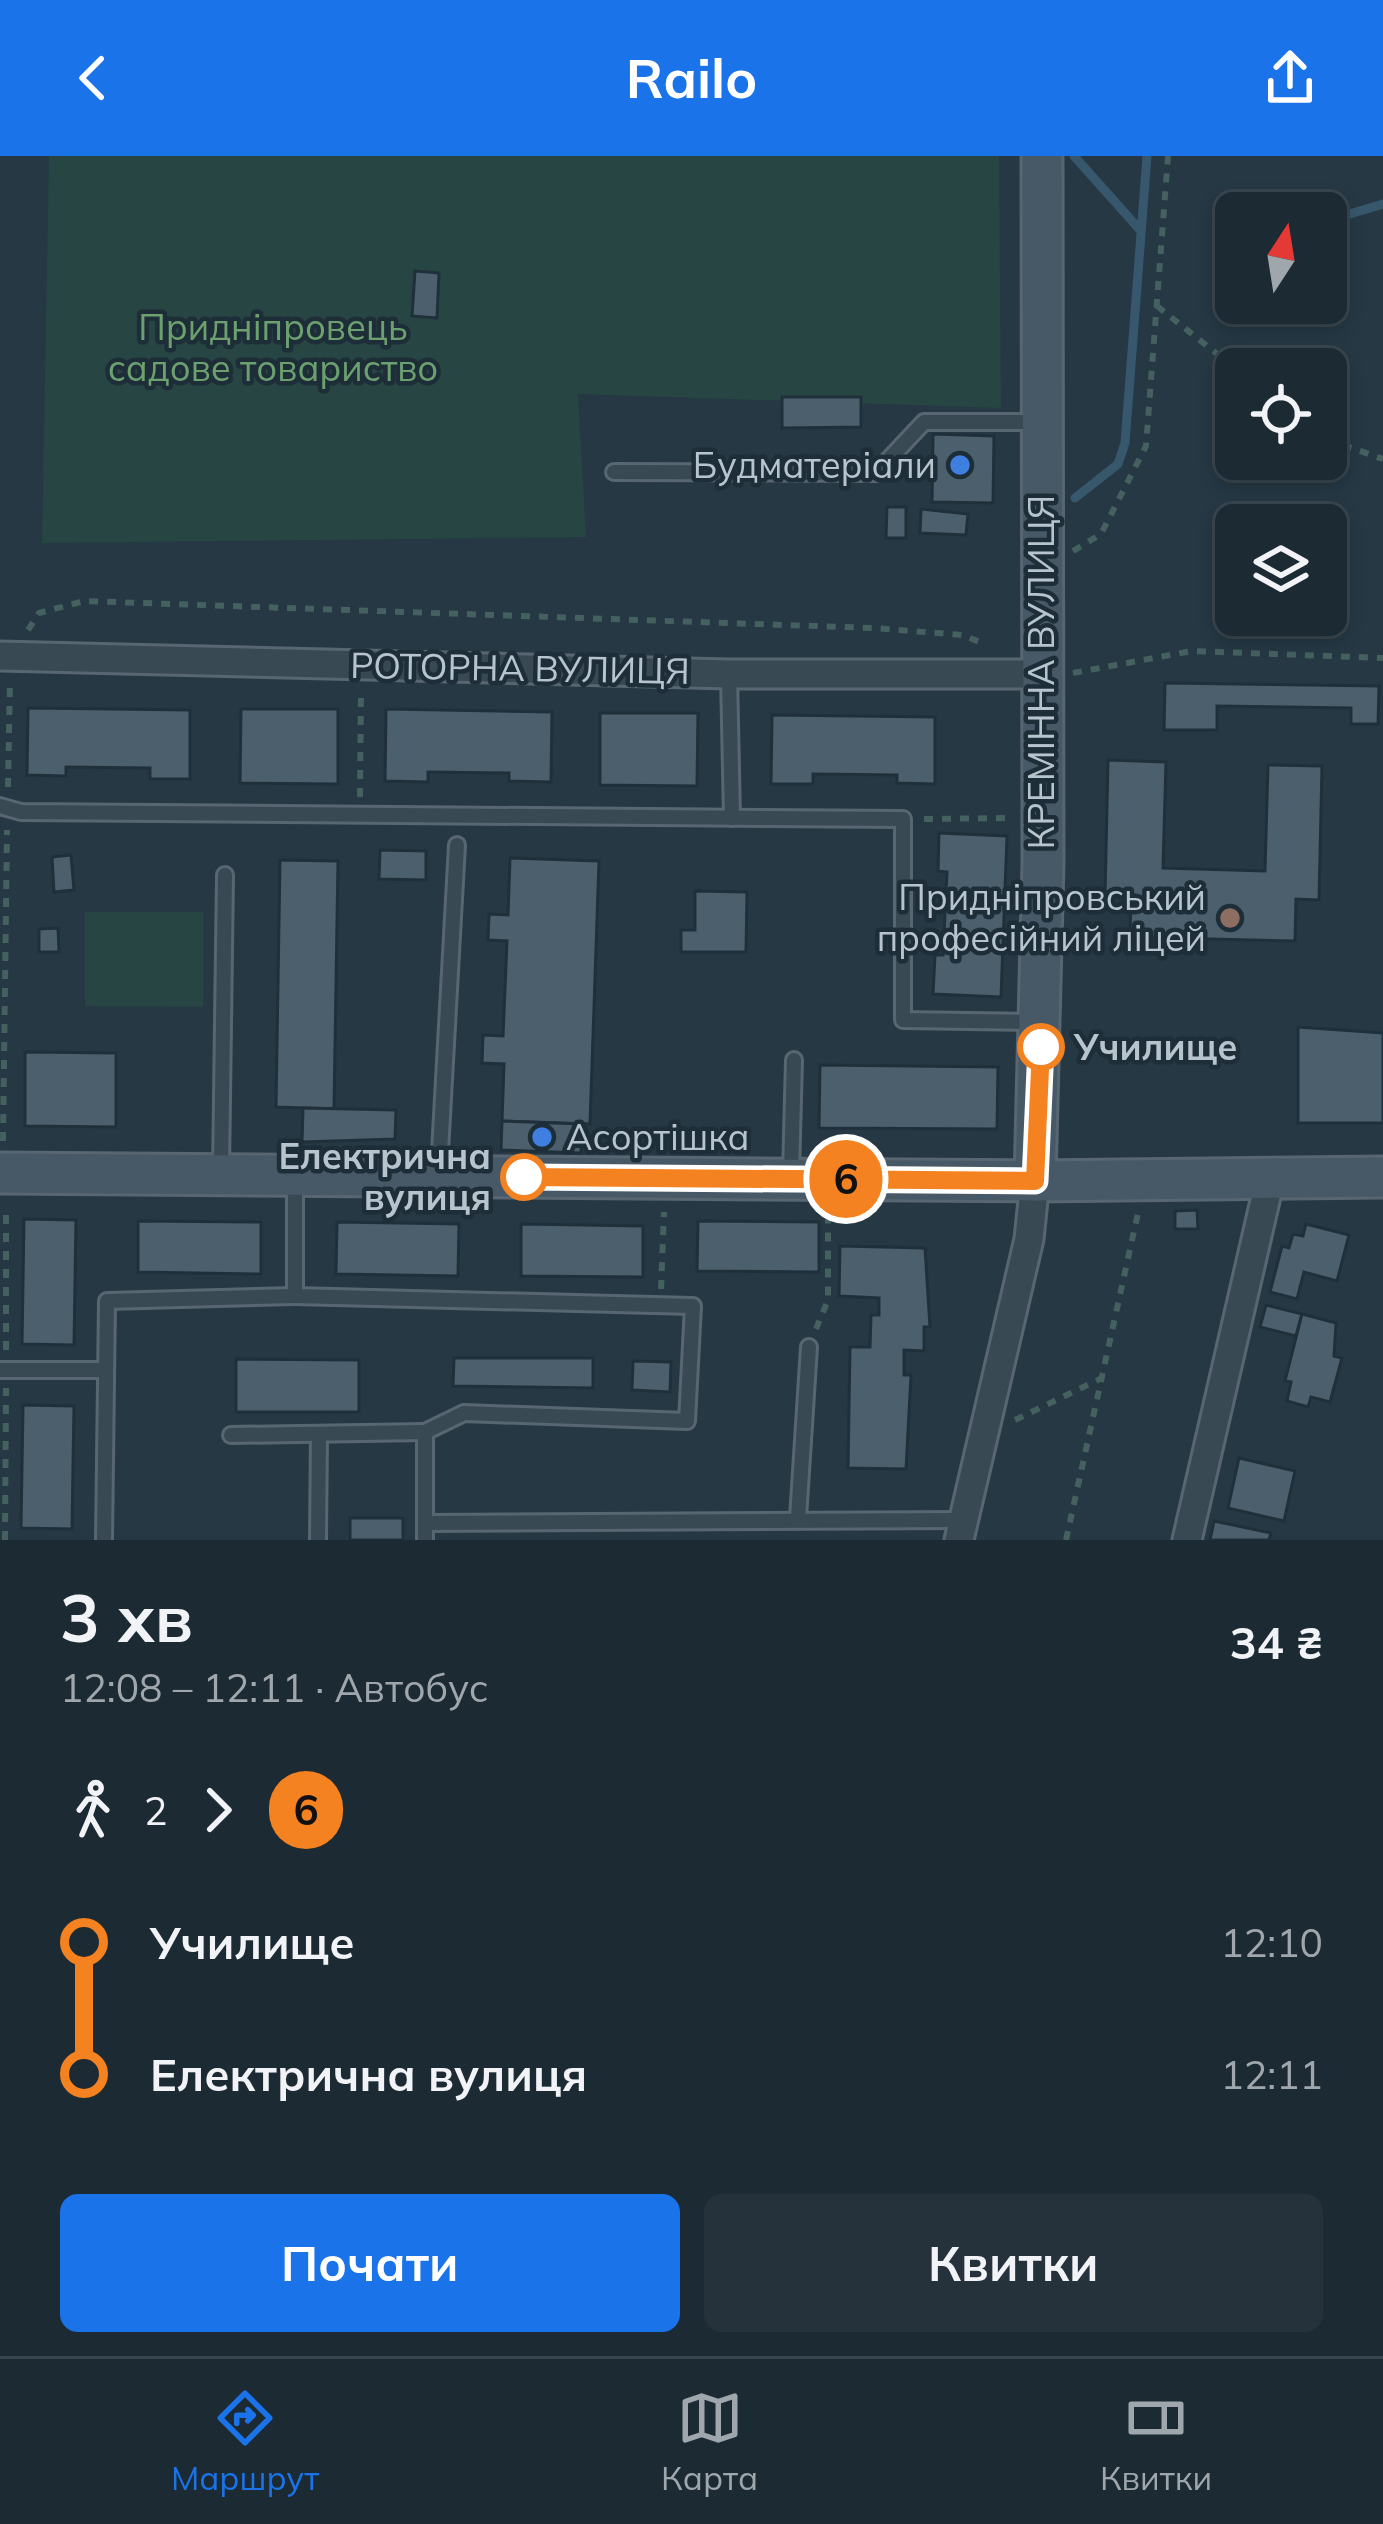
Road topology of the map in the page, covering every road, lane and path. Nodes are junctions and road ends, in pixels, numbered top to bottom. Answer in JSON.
{"nodes":[{"id":1,"x":1042,"y":156,"type":"edge"},
{"id":2,"x":1168,"y":156,"type":"edge"},
{"id":3,"x":1157,"y":306,"type":"junction"},
{"id":4,"x":1215,"y":352,"type":"edge"},
{"id":5,"x":1040,"y":422,"type":"junction"},
{"id":6,"x":1347,"y":446,"type":"edge"},
{"id":7,"x":1383,"y":459,"type":"edge"},
{"id":8,"x":614,"y":472,"type":"dead end"},
{"id":9,"x":1040,"y":578,"type":"junction"},
{"id":10,"x":6,"y":656,"type":"edge"},
{"id":11,"x":1383,"y":658,"type":"edge"},
{"id":12,"x":362,"y":664,"type":"junction"},
{"id":13,"x":729,"y":674,"type":"junction"},
{"id":14,"x":1026,"y":674,"type":"junction"},
{"id":15,"x":3,"y":807,"type":"edge"},
{"id":16,"x":360,"y":818,"type":"junction"},
{"id":17,"x":732,"y":818,"type":"junction"},
{"id":18,"x":903,"y":819,"type":"junction"},
{"id":19,"x":1012,"y":819,"type":"dead end"},
{"id":20,"x":457,"y":845,"type":"dead end"},
{"id":21,"x":225,"y":875,"type":"dead end"},
{"id":22,"x":1041,"y":1022,"type":"junction"},
{"id":23,"x":794,"y":1060,"type":"dead end"},
{"id":24,"x":221,"y":1172,"type":"junction"},
{"id":25,"x":3,"y":1173,"type":"edge"},
{"id":26,"x":296,"y":1174,"type":"junction"},
{"id":27,"x":439,"y":1176,"type":"junction"},
{"id":28,"x":1383,"y":1177,"type":"edge"},
{"id":29,"x":666,"y":1178,"type":"junction"},
{"id":30,"x":810,"y":1178,"type":"junction"},
{"id":31,"x":1270,"y":1178,"type":"junction"},
{"id":32,"x":1143,"y":1180,"type":"junction"},
{"id":33,"x":1035,"y":1181,"type":"junction"},
{"id":34,"x":295,"y":1296,"type":"junction"},
{"id":35,"x":661,"y":1305,"type":"junction"},
{"id":36,"x":809,"y":1347,"type":"joint"},
{"id":37,"x":0,"y":1370,"type":"edge"},
{"id":38,"x":106,"y":1370,"type":"junction"},
{"id":39,"x":1102,"y":1378,"type":"junction"},
{"id":40,"x":1015,"y":1420,"type":"dead end"},
{"id":41,"x":425,"y":1432,"type":"junction"},
{"id":42,"x":319,"y":1434,"type":"junction"},
{"id":43,"x":231,"y":1435,"type":"dead end"},
{"id":44,"x":798,"y":1518,"type":"junction"},
{"id":45,"x":425,"y":1523,"type":"junction"},
{"id":46,"x":961,"y":1530,"type":"edge"},
{"id":47,"x":104,"y":1540,"type":"edge"},
{"id":48,"x":318,"y":1540,"type":"edge"},
{"id":49,"x":425,"y":1540,"type":"edge"},
{"id":50,"x":1066,"y":1540,"type":"edge"},
{"id":51,"x":1187,"y":1540,"type":"edge"}],
"edges":[{"from":1,"to":5,"type":"street","name":"КРЕМІННА ВУЛИЦЯ"},
{"from":2,"to":3,"type":"path"},
{"from":3,"to":4,"type":"path"},
{"from":3,"to":9,"type":"path"},
{"from":5,"to":8,"type":"lane"},
{"from":5,"to":9,"type":"street","name":"КРЕМІННА ВУЛИЦЯ"},
{"from":6,"to":7,"type":"path"},
{"from":9,"to":14,"type":"street","name":"КРЕМІННА ВУЛИЦЯ"},
{"from":10,"to":12,"type":"street","name":"РОТОРНА ВУЛИЦЯ"},
{"from":10,"to":14,"type":"path"},
{"from":10,"to":15,"type":"path"},
{"from":11,"to":14,"type":"path"},
{"from":12,"to":13,"type":"street","name":"РОТОРНА ВУЛИЦЯ"},
{"from":12,"to":16,"type":"path"},
{"from":13,"to":14,"type":"street","name":"РОТОРНА ВУЛИЦЯ"},
{"from":13,"to":17,"type":"lane"},
{"from":14,"to":22,"type":"street","name":"КРЕМІННА ВУЛИЦЯ"},
{"from":15,"to":16,"type":"lane"},
{"from":15,"to":25,"type":"path"},
{"from":16,"to":17,"type":"lane"},
{"from":17,"to":18,"type":"lane"},
{"from":18,"to":19,"type":"path"},
{"from":18,"to":22,"type":"lane"},
{"from":20,"to":27,"type":"lane"},
{"from":21,"to":24,"type":"lane"},
{"from":22,"to":33,"type":"street","name":"КРЕМІННА ВУЛИЦЯ"},
{"from":23,"to":30,"type":"lane"},
{"from":24,"to":25,"type":"street"},
{"from":24,"to":26,"type":"street"},
{"from":26,"to":27,"type":"street"},
{"from":26,"to":34,"type":"lane"},
{"from":27,"to":29,"type":"street"},
{"from":28,"to":31,"type":"street"},
{"from":29,"to":30,"type":"street"},
{"from":29,"to":35,"type":"path"},
{"from":30,"to":33,"type":"street"},
{"from":30,"to":36,"type":"path"},
{"from":31,"to":32,"type":"street"},
{"from":31,"to":51,"type":"street"},
{"from":32,"to":33,"type":"street"},
{"from":32,"to":39,"type":"path"},
{"from":33,"to":46,"type":"street","name":"КРЕМІННА ВУЛИЦЯ"},
{"from":34,"to":35,"type":"lane"},
{"from":34,"to":38,"type":"lane"},
{"from":35,"to":41,"type":"lane"},
{"from":36,"to":44,"type":"lane"},
{"from":37,"to":38,"type":"lane"},
{"from":38,"to":47,"type":"lane"},
{"from":39,"to":40,"type":"path"},
{"from":39,"to":50,"type":"path"},
{"from":41,"to":42,"type":"lane"},
{"from":41,"to":45,"type":"lane"},
{"from":42,"to":43,"type":"lane"},
{"from":42,"to":48,"type":"lane"},
{"from":44,"to":45,"type":"lane"},
{"from":44,"to":46,"type":"lane"},
{"from":45,"to":49,"type":"lane"}]}
